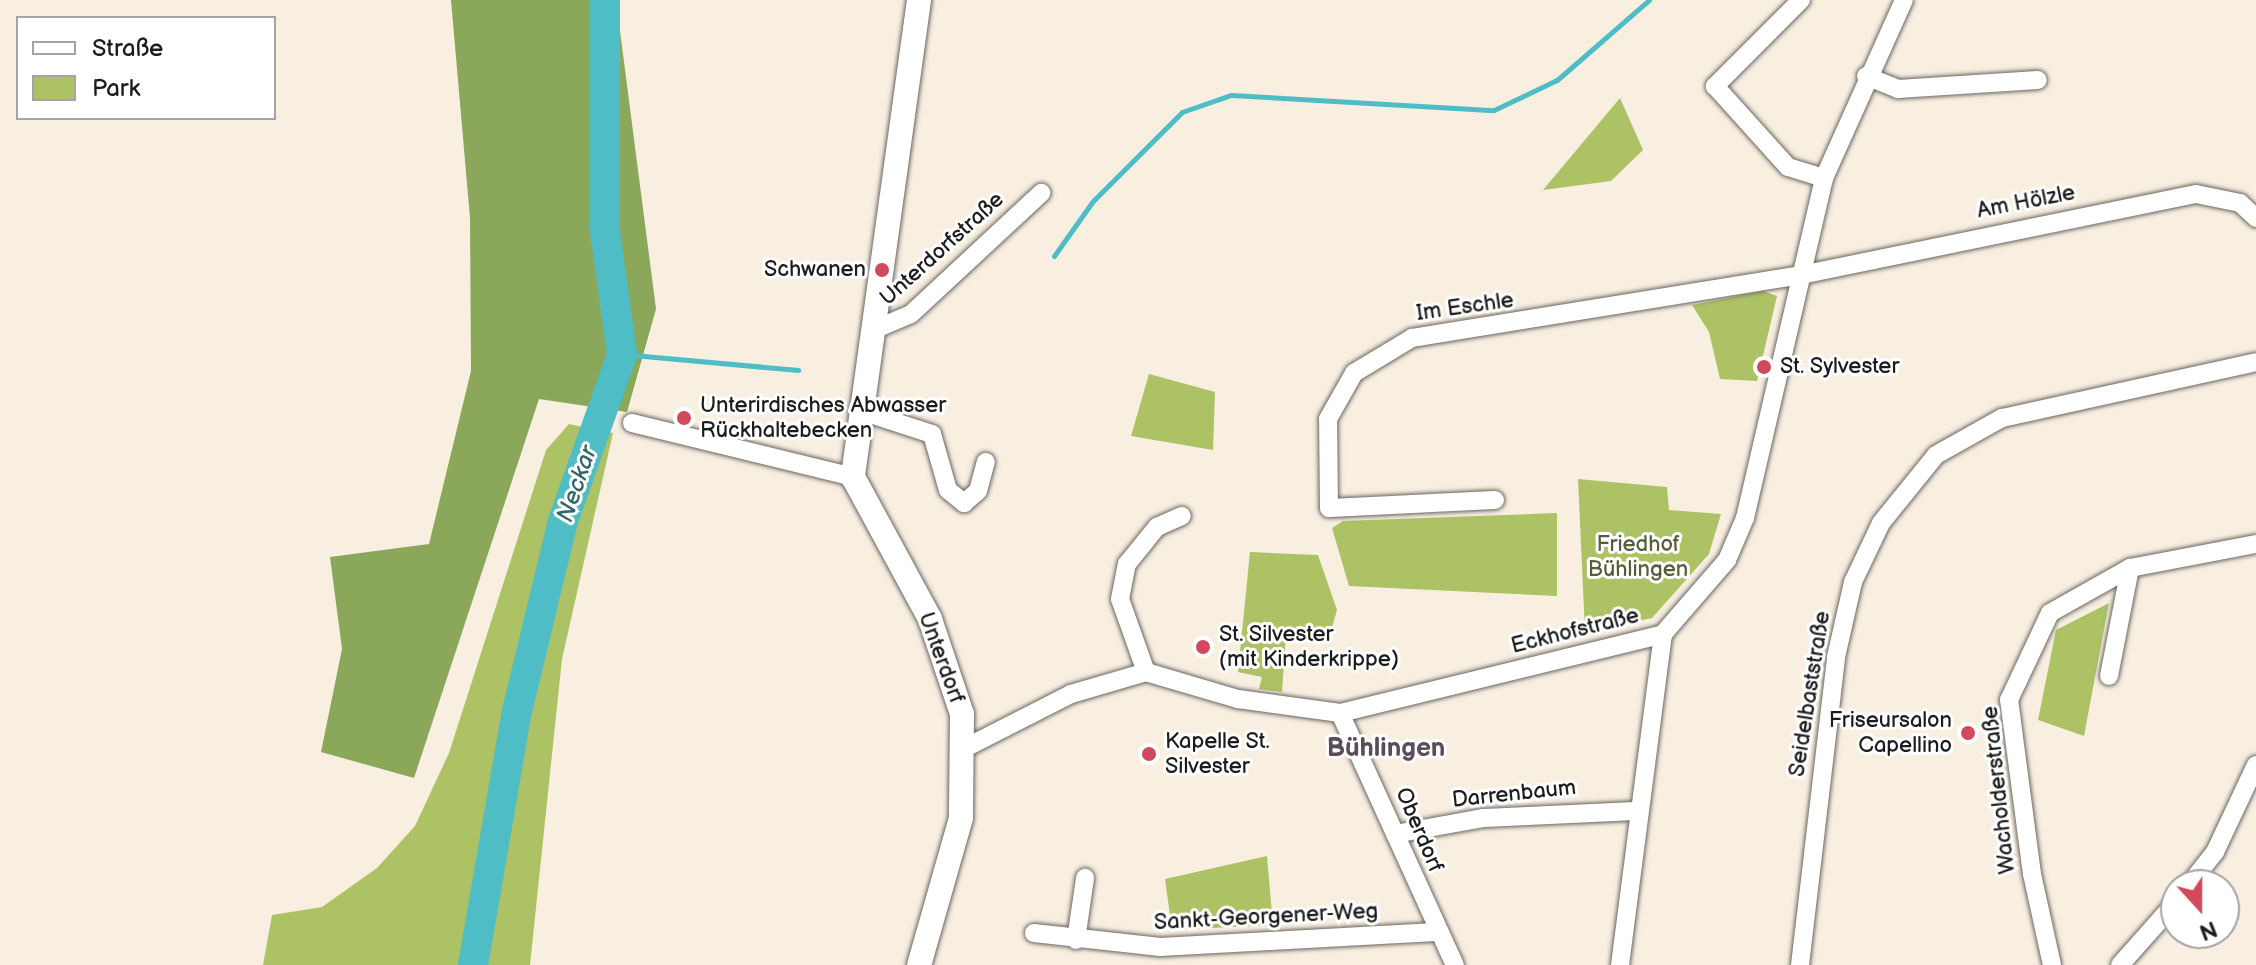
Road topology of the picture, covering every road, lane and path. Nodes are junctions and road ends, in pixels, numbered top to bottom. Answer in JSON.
{"nodes":[{"id":1,"x":919,"y":0,"type":"edge"},
{"id":2,"x":1801,"y":0,"type":"edge"},
{"id":3,"x":1897,"y":2,"type":"edge"},
{"id":4,"x":1866,"y":76,"type":"junction"},
{"id":5,"x":2038,"y":80,"type":"dead end"},
{"id":6,"x":1824,"y":178,"type":"junction"},
{"id":7,"x":1041,"y":193,"type":"dead end"},
{"id":8,"x":2256,"y":218,"type":"edge"},
{"id":9,"x":1801,"y":275,"type":"junction"},
{"id":10,"x":871,"y":331,"type":"junction"},
{"id":11,"x":2256,"y":362,"type":"edge"},
{"id":12,"x":858,"y":410,"type":"junction"},
{"id":13,"x":632,"y":423,"type":"dead end"},
{"id":14,"x":986,"y":462,"type":"dead end"},
{"id":15,"x":853,"y":477,"type":"junction"},
{"id":16,"x":1495,"y":500,"type":"dead end"},
{"id":17,"x":1182,"y":516,"type":"dead end"},
{"id":18,"x":2256,"y":544,"type":"edge"},
{"id":19,"x":2130,"y":568,"type":"junction"},
{"id":20,"x":1663,"y":634,"type":"junction"},
{"id":21,"x":1146,"y":672,"type":"junction"},
{"id":22,"x":2109,"y":676,"type":"dead end"},
{"id":23,"x":1340,"y":713,"type":"junction"},
{"id":24,"x":965,"y":748,"type":"junction"},
{"id":25,"x":2256,"y":765,"type":"edge"},
{"id":26,"x":1637,"y":811,"type":"junction"},
{"id":27,"x":1395,"y":834,"type":"junction"},
{"id":28,"x":2202,"y":869,"type":"edge"},
{"id":29,"x":1085,"y":878,"type":"dead end"},
{"id":30,"x":2160,"y":920,"type":"edge"},
{"id":31,"x":1436,"y":932,"type":"junction"},
{"id":32,"x":1034,"y":933,"type":"dead end"},
{"id":33,"x":1076,"y":940,"type":"junction"},
{"id":34,"x":1097,"y":945,"type":"junction"},
{"id":35,"x":919,"y":965,"type":"edge"},
{"id":36,"x":1093,"y":965,"type":"edge"},
{"id":37,"x":1455,"y":965,"type":"edge"},
{"id":38,"x":1620,"y":965,"type":"edge"},
{"id":39,"x":1800,"y":965,"type":"edge"},
{"id":40,"x":2052,"y":965,"type":"edge"},
{"id":41,"x":2120,"y":965,"type":"edge"}],
"edges":[{"from":1,"to":10,"type":"street"},
{"from":2,"to":6,"type":"street"},
{"from":3,"to":4,"type":"street","name":"Eckhofstraße"},
{"from":4,"to":5,"type":"street"},
{"from":4,"to":6,"type":"street","name":"Eckhofstraße"},
{"from":6,"to":9,"type":"street","name":"Eckhofstraße"},
{"from":7,"to":10,"type":"street","name":"Unterdorfstraße"},
{"from":8,"to":9,"type":"street","name":"Am Hölzle"},
{"from":9,"to":16,"type":"street","name":"Im Eschle"},
{"from":9,"to":20,"type":"street","name":"Eckhofstraße"},
{"from":10,"to":12,"type":"street"},
{"from":11,"to":39,"type":"street","name":"Seidelbaststraße"},
{"from":12,"to":14,"type":"street"},
{"from":12,"to":15,"type":"street"},
{"from":13,"to":15,"type":"street"},
{"from":15,"to":24,"type":"street","name":"Unterdorf"},
{"from":17,"to":21,"type":"street"},
{"from":18,"to":19,"type":"street","name":"Wacholderstraße"},
{"from":19,"to":22,"type":"street"},
{"from":19,"to":40,"type":"street","name":"Wacholderstraße"},
{"from":20,"to":23,"type":"street","name":"Eckhofstraße"},
{"from":20,"to":26,"type":"street"},
{"from":21,"to":23,"type":"street","name":"Eckhofstraße"},
{"from":21,"to":24,"type":"street"},
{"from":23,"to":27,"type":"street","name":"Oberdorf"},
{"from":24,"to":35,"type":"street","name":"Unterdorf"},
{"from":25,"to":28,"type":"street"},
{"from":26,"to":27,"type":"street","name":"Darrenbaum"},
{"from":26,"to":38,"type":"street"},
{"from":27,"to":31,"type":"street","name":"Oberdorf"},
{"from":29,"to":33,"type":"street"},
{"from":30,"to":41,"type":"street"},
{"from":31,"to":34,"type":"street","name":"Sankt-Georgener-Weg"},
{"from":31,"to":37,"type":"street","name":"Oberdorf"},
{"from":32,"to":33,"type":"street","name":"Sankt-Georgener-Weg"},
{"from":33,"to":34,"type":"street","name":"Sankt-Georgener-Weg"},
{"from":34,"to":36,"type":"street"}]}
